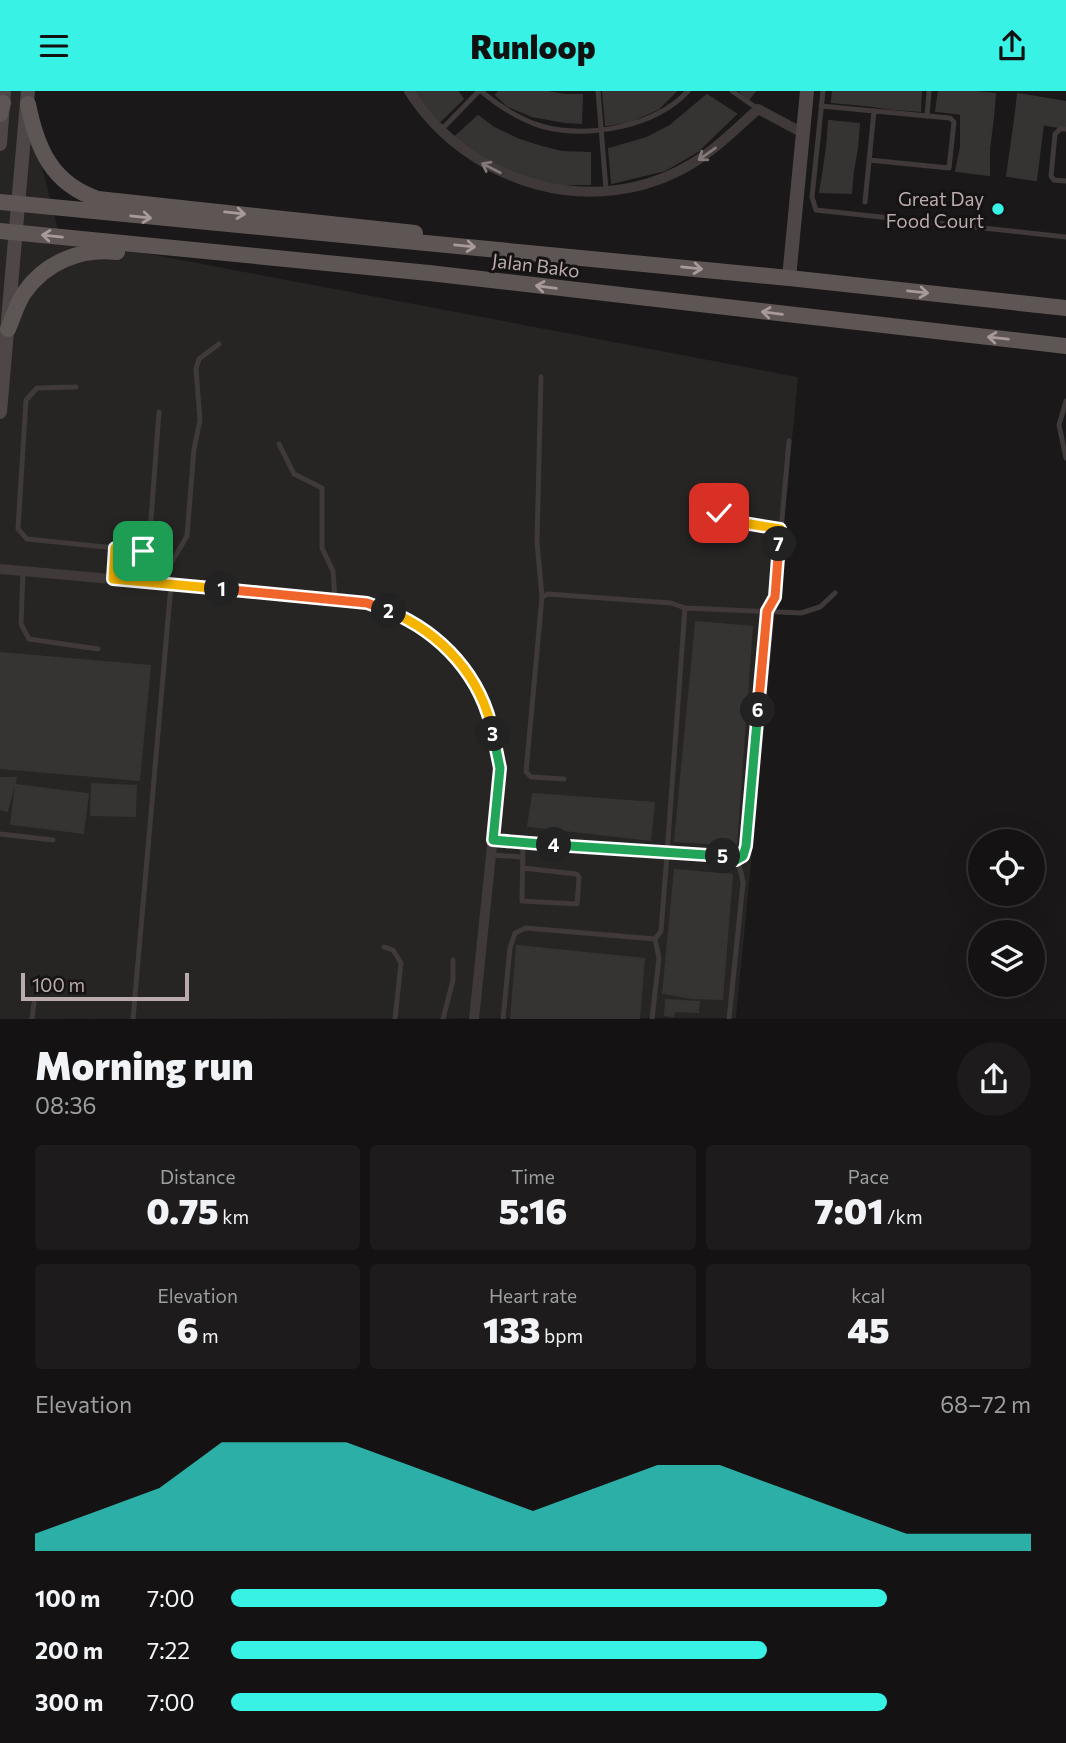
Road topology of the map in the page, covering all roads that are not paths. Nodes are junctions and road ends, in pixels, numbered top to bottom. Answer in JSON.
{"nodes":[{"id":1,"x":409,"y":91,"type":"edge"},
{"id":2,"x":480,"y":91,"type":"edge"},
{"id":3,"x":598,"y":91,"type":"edge"},
{"id":4,"x":688,"y":91,"type":"edge"},
{"id":5,"x":732,"y":91,"type":"edge"},
{"id":6,"x":807,"y":91,"type":"edge"},
{"id":7,"x":822,"y":91,"type":"edge"},
{"id":8,"x":929,"y":91,"type":"edge"},
{"id":9,"x":28,"y":97,"type":"edge"},
{"id":10,"x":3,"y":103,"type":"edge"},
{"id":11,"x":821,"y":106,"type":"junction"},
{"id":12,"x":758,"y":109,"type":"junction"},
{"id":13,"x":874,"y":111,"type":"junction"},
{"id":14,"x":927,"y":116,"type":"junction"},
{"id":15,"x":601,"y":129,"type":"junction"},
{"id":16,"x":1066,"y":129,"type":"edge"},
{"id":17,"x":439,"y":132,"type":"junction"},
{"id":18,"x":803,"y":133,"type":"junction"},
{"id":19,"x":0,"y":144,"type":"edge"},
{"id":20,"x":869,"y":160,"type":"junction"},
{"id":21,"x":1066,"y":181,"type":"edge"},
{"id":22,"x":606,"y":190,"type":"junction"},
{"id":23,"x":0,"y":202,"type":"edge"},
{"id":24,"x":865,"y":202,"type":"dead end"},
{"id":25,"x":21,"y":204,"type":"junction"},
{"id":26,"x":796,"y":205,"type":"junction"},
{"id":27,"x":813,"y":207,"type":"junction"},
{"id":28,"x":0,"y":231,"type":"edge"},
{"id":29,"x":18,"y":232,"type":"junction"},
{"id":30,"x":1066,"y":237,"type":"edge"},
{"id":31,"x":429,"y":242,"type":"junction"},
{"id":32,"x":429,"y":274,"type":"junction"},
{"id":33,"x":789,"y":278,"type":"junction"},
{"id":34,"x":1066,"y":308,"type":"edge"},
{"id":35,"x":8,"y":329,"type":"junction"},
{"id":36,"x":219,"y":344,"type":"dead end"},
{"id":37,"x":1066,"y":346,"type":"edge"},
{"id":38,"x":541,"y":377,"type":"dead end"},
{"id":39,"x":76,"y":387,"type":"dead end"},
{"id":40,"x":1066,"y":401,"type":"edge"},
{"id":41,"x":0,"y":412,"type":"edge"},
{"id":42,"x":159,"y":412,"type":"dead end"},
{"id":43,"x":789,"y":440,"type":"dead end"},
{"id":44,"x":279,"y":444,"type":"dead end"},
{"id":45,"x":1066,"y":458,"type":"edge"},
{"id":46,"x":719,"y":505,"type":"dead end"},
{"id":47,"x":780,"y":529,"type":"junction"},
{"id":48,"x":115,"y":548,"type":"junction"},
{"id":49,"x":0,"y":569,"type":"edge"},
{"id":50,"x":23,"y":571,"type":"junction"},
{"id":51,"x":113,"y":579,"type":"junction"},
{"id":52,"x":171,"y":585,"type":"junction"},
{"id":53,"x":835,"y":593,"type":"dead end"},
{"id":54,"x":542,"y":597,"type":"junction"},
{"id":55,"x":335,"y":600,"type":"junction"},
{"id":56,"x":685,"y":608,"type":"junction"},
{"id":57,"x":767,"y":611,"type":"junction"},
{"id":58,"x":98,"y":649,"type":"dead end"},
{"id":59,"x":564,"y":779,"type":"dead end"},
{"id":60,"x":0,"y":834,"type":"edge"},
{"id":61,"x":53,"y":840,"type":"dead end"},
{"id":62,"x":493,"y":840,"type":"junction"},
{"id":63,"x":523,"y":842,"type":"junction"},
{"id":64,"x":667,"y":854,"type":"junction"},
{"id":65,"x":491,"y":855,"type":"junction"},
{"id":66,"x":522,"y":857,"type":"junction"},
{"id":67,"x":736,"y":860,"type":"junction"},
{"id":68,"x":523,"y":868,"type":"junction"},
{"id":69,"x":655,"y":939,"type":"junction"},
{"id":70,"x":384,"y":947,"type":"dead end"},
{"id":71,"x":453,"y":960,"type":"dead end"},
{"id":72,"x":34,"y":1003,"type":"dead end"},
{"id":73,"x":32,"y":1019,"type":"edge"},
{"id":74,"x":133,"y":1019,"type":"edge"},
{"id":75,"x":395,"y":1019,"type":"edge"},
{"id":76,"x":443,"y":1019,"type":"edge"},
{"id":77,"x":474,"y":1019,"type":"edge"},
{"id":78,"x":503,"y":1019,"type":"edge"},
{"id":79,"x":652,"y":1019,"type":"edge"},
{"id":80,"x":729,"y":1019,"type":"edge"}],
"edges":[{"from":1,"to":17,"type":"street"},
{"from":2,"to":15,"type":"lane"},
{"from":2,"to":17,"type":"lane"},
{"from":3,"to":15,"type":"lane"},
{"from":4,"to":15,"type":"lane"},
{"from":5,"to":12,"type":"lane"},
{"from":6,"to":18,"type":"main road"},
{"from":7,"to":11,"type":"lane"},
{"from":8,"to":14,"type":"lane"},
{"from":9,"to":25,"type":"main road"},
{"from":9,"to":31,"type":"main road","one_way":true},
{"from":10,"to":19,"type":"main road"},
{"from":11,"to":13,"type":"lane"},
{"from":11,"to":27,"type":"lane"},
{"from":12,"to":18,"type":"street"},
{"from":12,"to":22,"type":"street","one_way":true},
{"from":13,"to":14,"type":"lane"},
{"from":13,"to":20,"type":"lane"},
{"from":14,"to":20,"type":"lane"},
{"from":15,"to":22,"type":"lane"},
{"from":16,"to":21,"type":"lane"},
{"from":22,"to":17,"type":"street","one_way":true},
{"from":18,"to":26,"type":"main road"},
{"from":20,"to":24,"type":"lane"},
{"from":23,"to":25,"type":"main road","name":"Jalan Bako"},
{"from":25,"to":29,"type":"main road"},
{"from":25,"to":31,"type":"main road","name":"Jalan Bako","one_way":true},
{"from":26,"to":27,"type":"lane"},
{"from":26,"to":33,"type":"main road"},
{"from":27,"to":30,"type":"lane"},
{"from":28,"to":29,"type":"main road","name":"Jalan Bako"},
{"from":32,"to":29,"type":"main road","name":"Jalan Bako","one_way":true},
{"from":29,"to":35,"type":"main road"},
{"from":31,"to":33,"type":"main road","name":"Jalan Bako","one_way":true},
{"from":32,"to":35,"type":"main road"},
{"from":37,"to":32,"type":"main road","name":"Jalan Bako","one_way":true},
{"from":33,"to":34,"type":"main road","name":"Jalan Bako","one_way":true},
{"from":35,"to":41,"type":"main road"},
{"from":36,"to":52,"type":"lane"},
{"from":38,"to":54,"type":"lane"},
{"from":39,"to":48,"type":"lane"},
{"from":40,"to":45,"type":"lane"},
{"from":42,"to":48,"type":"lane"},
{"from":43,"to":47,"type":"lane"},
{"from":44,"to":55,"type":"lane"},
{"from":46,"to":47,"type":"lane"},
{"from":47,"to":57,"type":"lane"},
{"from":48,"to":51,"type":"lane"},
{"from":49,"to":50,"type":"street"},
{"from":50,"to":51,"type":"street"},
{"from":50,"to":58,"type":"lane"},
{"from":51,"to":52,"type":"street"},
{"from":52,"to":55,"type":"street"},
{"from":52,"to":74,"type":"lane"},
{"from":53,"to":57,"type":"lane"},
{"from":54,"to":56,"type":"lane"},
{"from":54,"to":59,"type":"lane"},
{"from":55,"to":62,"type":"street"},
{"from":56,"to":57,"type":"lane"},
{"from":56,"to":64,"type":"lane"},
{"from":57,"to":67,"type":"lane"},
{"from":60,"to":61,"type":"lane"},
{"from":62,"to":63,"type":"lane"},
{"from":62,"to":65,"type":"street"},
{"from":63,"to":64,"type":"lane"},
{"from":63,"to":66,"type":"lane"},
{"from":64,"to":67,"type":"lane"},
{"from":64,"to":69,"type":"lane"},
{"from":65,"to":66,"type":"lane"},
{"from":65,"to":77,"type":"street"},
{"from":66,"to":68,"type":"lane"},
{"from":67,"to":80,"type":"lane"},
{"from":68,"to":68,"type":"lane"},
{"from":69,"to":78,"type":"lane"},
{"from":69,"to":79,"type":"lane"},
{"from":70,"to":75,"type":"lane"},
{"from":71,"to":76,"type":"lane"},
{"from":72,"to":73,"type":"lane"}]}
